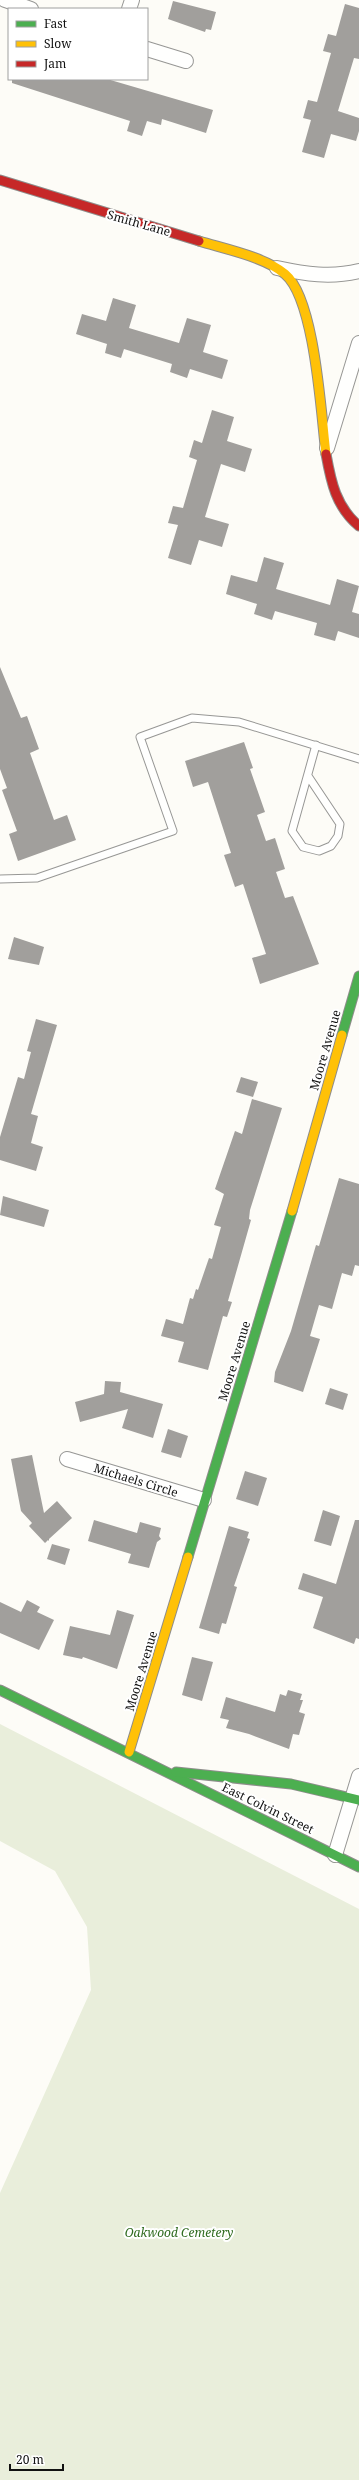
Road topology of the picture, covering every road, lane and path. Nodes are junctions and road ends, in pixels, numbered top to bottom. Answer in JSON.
{"nodes":[{"id":1,"x":5,"y":0,"type":"edge"},
{"id":2,"x":28,"y":8,"type":"edge"},
{"id":3,"x":148,"y":48,"type":"edge"},
{"id":4,"x":186,"y":61,"type":"dead end"},
{"id":5,"x":0,"y":180,"type":"edge"},
{"id":6,"x":277,"y":268,"type":"junction"},
{"id":7,"x":359,"y":271,"type":"edge"},
{"id":8,"x":359,"y":343,"type":"edge"},
{"id":9,"x":326,"y":454,"type":"junction"},
{"id":10,"x":359,"y":526,"type":"edge"},
{"id":11,"x":316,"y":745,"type":"junction"},
{"id":12,"x":359,"y":759,"type":"edge"},
{"id":13,"x":308,"y":776,"type":"junction"},
{"id":14,"x":0,"y":879,"type":"edge"},
{"id":15,"x":359,"y":976,"type":"edge"},
{"id":16,"x":67,"y":1459,"type":"dead end"},
{"id":17,"x":204,"y":1500,"type":"junction"},
{"id":18,"x":0,"y":1690,"type":"edge"},
{"id":19,"x":129,"y":1752,"type":"junction"},
{"id":20,"x":165,"y":1771,"type":"junction"},
{"id":21,"x":359,"y":1776,"type":"edge"},
{"id":22,"x":356,"y":1799,"type":"edge"},
{"id":23,"x":335,"y":1855,"type":"junction"},
{"id":24,"x":359,"y":1867,"type":"edge"}],
"edges":[{"from":1,"to":2,"type":"street"},
{"from":3,"to":4,"type":"street"},
{"from":5,"to":6,"type":"street","name":"Smith Lane"},
{"from":6,"to":7,"type":"street","name":"Smith Lane"},
{"from":6,"to":9,"type":"street","name":"Smith Lane"},
{"from":8,"to":9,"type":"street"},
{"from":9,"to":10,"type":"street","name":"Smith Lane"},
{"from":11,"to":12,"type":"lane"},
{"from":11,"to":13,"type":"lane"},
{"from":11,"to":14,"type":"lane"},
{"from":13,"to":13,"type":"lane"},
{"from":15,"to":17,"type":"street","name":"Moore Avenue"},
{"from":16,"to":17,"type":"street","name":"Michaels Circle"},
{"from":17,"to":19,"type":"street","name":"Moore Avenue"},
{"from":18,"to":19,"type":"street","name":"East Colvin Street"},
{"from":19,"to":20,"type":"street","name":"East Colvin Street"},
{"from":20,"to":22,"type":"street","name":"East Colvin Street"},
{"from":20,"to":23,"type":"street","name":"East Colvin Street"},
{"from":21,"to":22,"type":"street"},
{"from":22,"to":23,"type":"street"},
{"from":23,"to":24,"type":"street","name":"East Colvin Street"}]}
